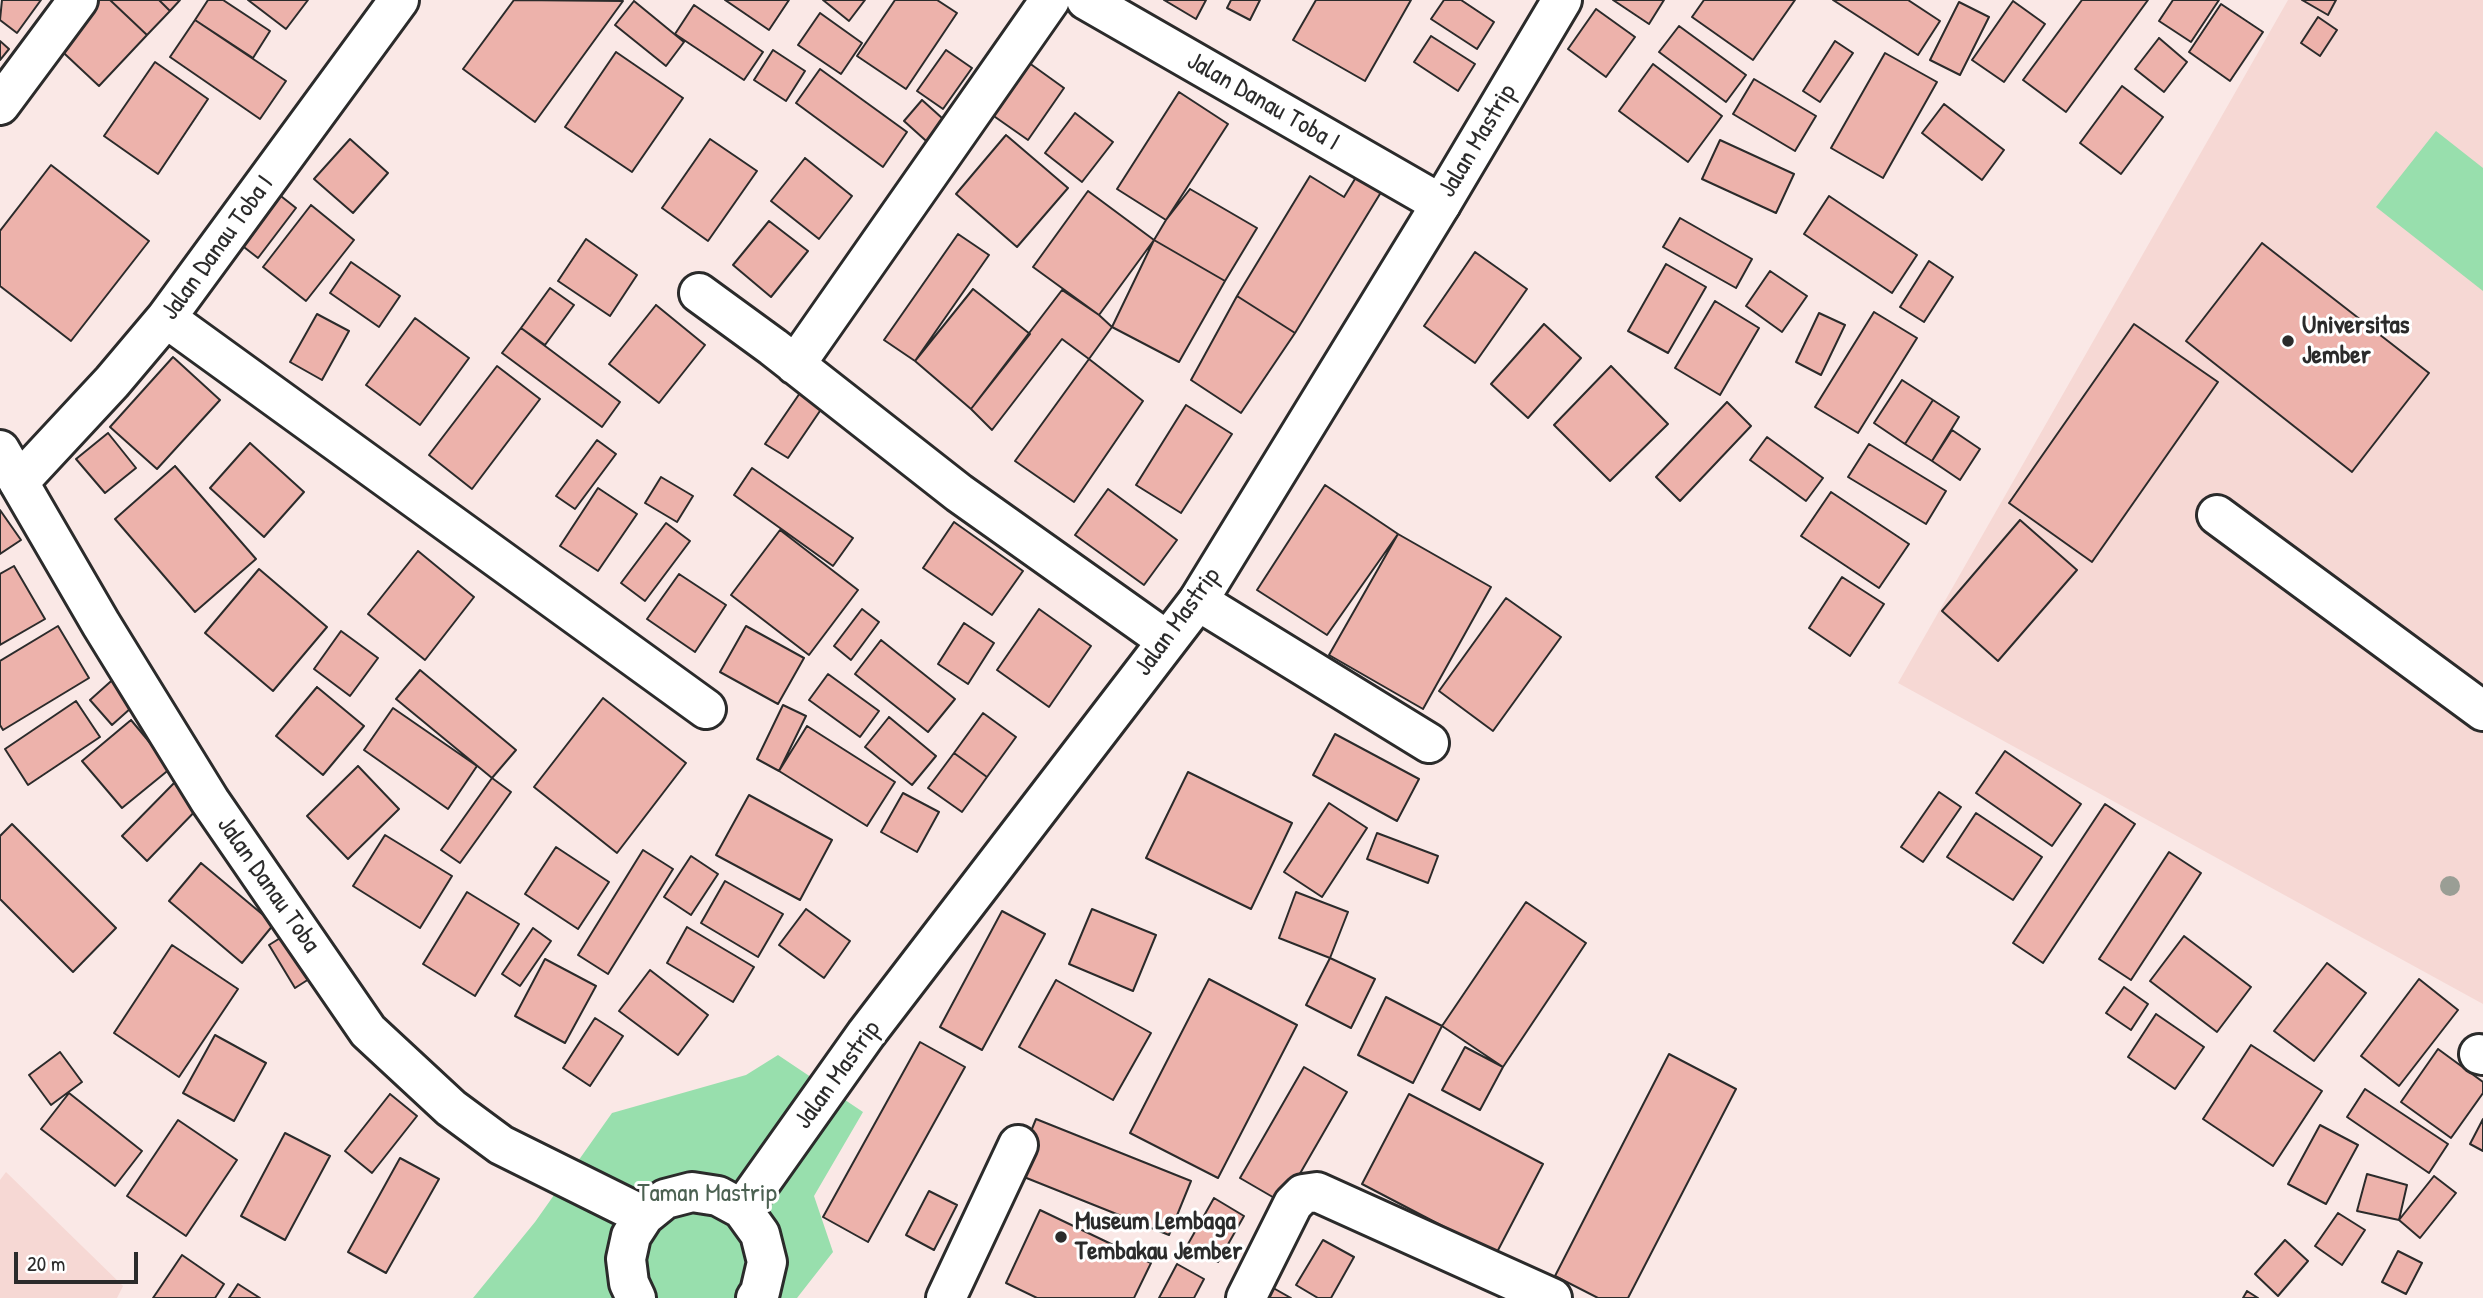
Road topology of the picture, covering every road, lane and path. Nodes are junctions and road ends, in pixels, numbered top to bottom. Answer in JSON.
{"nodes":[{"id":1,"x":78,"y":0,"type":"edge"},
{"id":2,"x":399,"y":0,"type":"edge"},
{"id":3,"x":1050,"y":0,"type":"edge"},
{"id":4,"x":1086,"y":0,"type":"edge"},
{"id":5,"x":1562,"y":0,"type":"edge"},
{"id":6,"x":0,"y":105,"type":"edge"},
{"id":7,"x":1441,"y":204,"type":"junction"},
{"id":8,"x":699,"y":293,"type":"dead end"},
{"id":9,"x":166,"y":318,"type":"junction"},
{"id":10,"x":796,"y":365,"type":"junction"},
{"id":11,"x":10,"y":466,"type":"edge"},
{"id":12,"x":2217,"y":515,"type":"dead end"},
{"id":13,"x":1198,"y":601,"type":"junction"},
{"id":14,"x":1166,"y":640,"type":"junction"},
{"id":15,"x":706,"y":709,"type":"dead end"},
{"id":16,"x":2483,"y":711,"type":"edge"},
{"id":17,"x":1429,"y":743,"type":"dead end"},
{"id":18,"x":1018,"y":1145,"type":"dead end"},
{"id":19,"x":743,"y":1209,"type":"junction"},
{"id":20,"x":643,"y":1216,"type":"junction"},
{"id":21,"x":765,"y":1296,"type":"edge"},
{"id":22,"x":636,"y":1298,"type":"edge"},
{"id":23,"x":946,"y":1298,"type":"edge"},
{"id":24,"x":1246,"y":1298,"type":"edge"},
{"id":25,"x":1552,"y":1298,"type":"edge"}],
"edges":[{"from":1,"to":6,"type":"street"},
{"from":2,"to":9,"type":"street","name":"Jalan Danau Toba I"},
{"from":3,"to":10,"type":"street"},
{"from":4,"to":7,"type":"street","name":"Jalan Danau Toba I"},
{"from":5,"to":7,"type":"street","name":"Jalan Mastrip"},
{"from":7,"to":13,"type":"street","name":"Jalan Mastrip"},
{"from":8,"to":10,"type":"street"},
{"from":9,"to":11,"type":"street","name":"Jalan Danau Toba I"},
{"from":9,"to":15,"type":"street"},
{"from":10,"to":14,"type":"street"},
{"from":11,"to":20,"type":"street","name":"Jalan Danau Toba"},
{"from":12,"to":16,"type":"street"},
{"from":13,"to":14,"type":"street","name":"Jalan Mastrip"},
{"from":13,"to":17,"type":"street"},
{"from":14,"to":19,"type":"street","name":"Jalan Mastrip"},
{"from":18,"to":23,"type":"street"},
{"from":19,"to":20,"type":"street"},
{"from":19,"to":21,"type":"street"},
{"from":20,"to":22,"type":"street"},
{"from":24,"to":25,"type":"street"}]}
